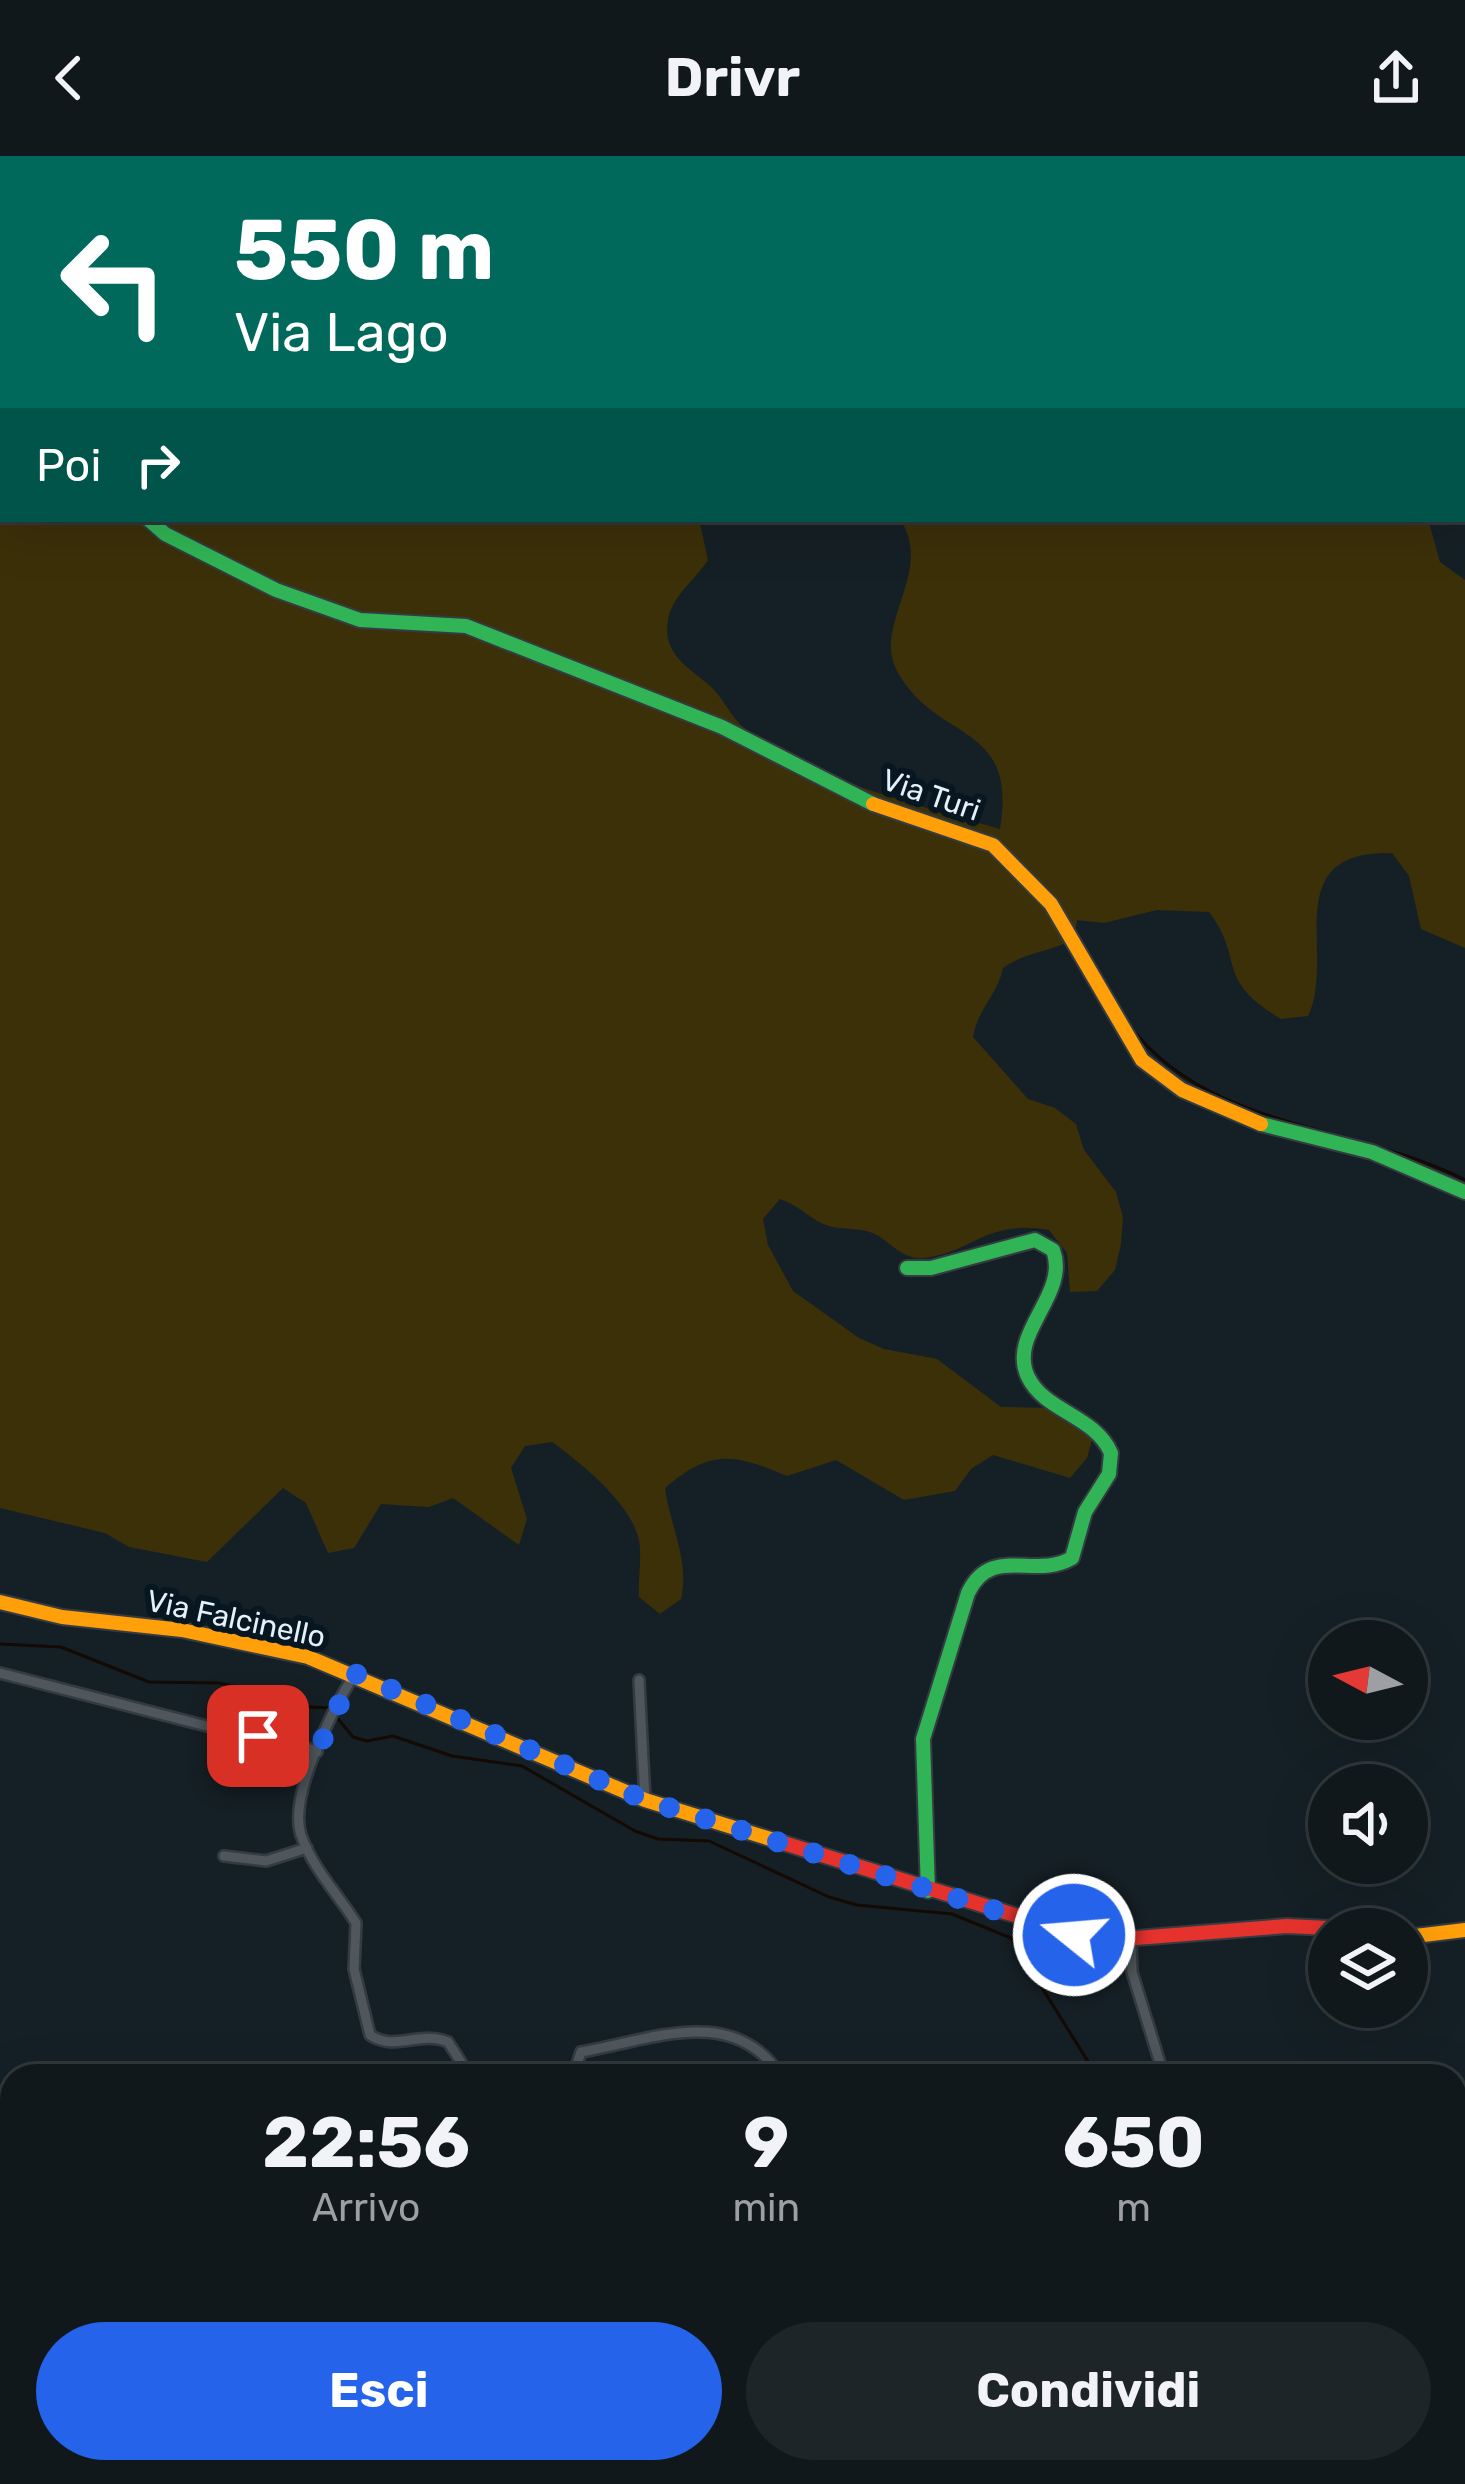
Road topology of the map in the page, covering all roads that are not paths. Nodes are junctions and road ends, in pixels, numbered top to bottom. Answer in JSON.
{"nodes":[{"id":1,"x":151,"y":522,"type":"edge"},
{"id":2,"x":1465,"y":1192,"type":"edge"},
{"id":3,"x":907,"y":1268,"type":"dead end"},
{"id":4,"x":0,"y":1602,"type":"edge"},
{"id":5,"x":0,"y":1672,"type":"edge"},
{"id":6,"x":352,"y":1678,"type":"junction"},
{"id":7,"x":640,"y":1680,"type":"dead end"},
{"id":8,"x":319,"y":1749,"type":"junction"},
{"id":9,"x":645,"y":1800,"type":"junction"},
{"id":10,"x":307,"y":1848,"type":"junction"},
{"id":11,"x":224,"y":1856,"type":"dead end"},
{"id":12,"x":928,"y":1891,"type":"junction"},
{"id":13,"x":1308,"y":1924,"type":"edge"},
{"id":14,"x":1465,"y":1930,"type":"edge"},
{"id":15,"x":1428,"y":1934,"type":"edge"},
{"id":16,"x":1131,"y":1942,"type":"junction"},
{"id":17,"x":460,"y":2064,"type":"edge"},
{"id":18,"x":577,"y":2064,"type":"edge"},
{"id":19,"x":769,"y":2064,"type":"edge"},
{"id":20,"x":1160,"y":2064,"type":"edge"}],
"edges":[{"from":1,"to":2,"type":"street","name":"Via Turi"},
{"from":3,"to":12,"type":"street"},
{"from":4,"to":6,"type":"street","name":"Via Falcinello"},
{"from":5,"to":8,"type":"street"},
{"from":6,"to":8,"type":"street"},
{"from":6,"to":9,"type":"street","name":"Via Falcinello"},
{"from":7,"to":9,"type":"street"},
{"from":8,"to":10,"type":"street"},
{"from":9,"to":12,"type":"street","name":"Via Falcinello"},
{"from":10,"to":11,"type":"street"},
{"from":10,"to":17,"type":"street"},
{"from":12,"to":16,"type":"street","name":"Via Falcinello"},
{"from":13,"to":16,"type":"street","name":"Via Falcinello"},
{"from":14,"to":15,"type":"street"},
{"from":16,"to":20,"type":"street"},
{"from":18,"to":19,"type":"street"}]}
